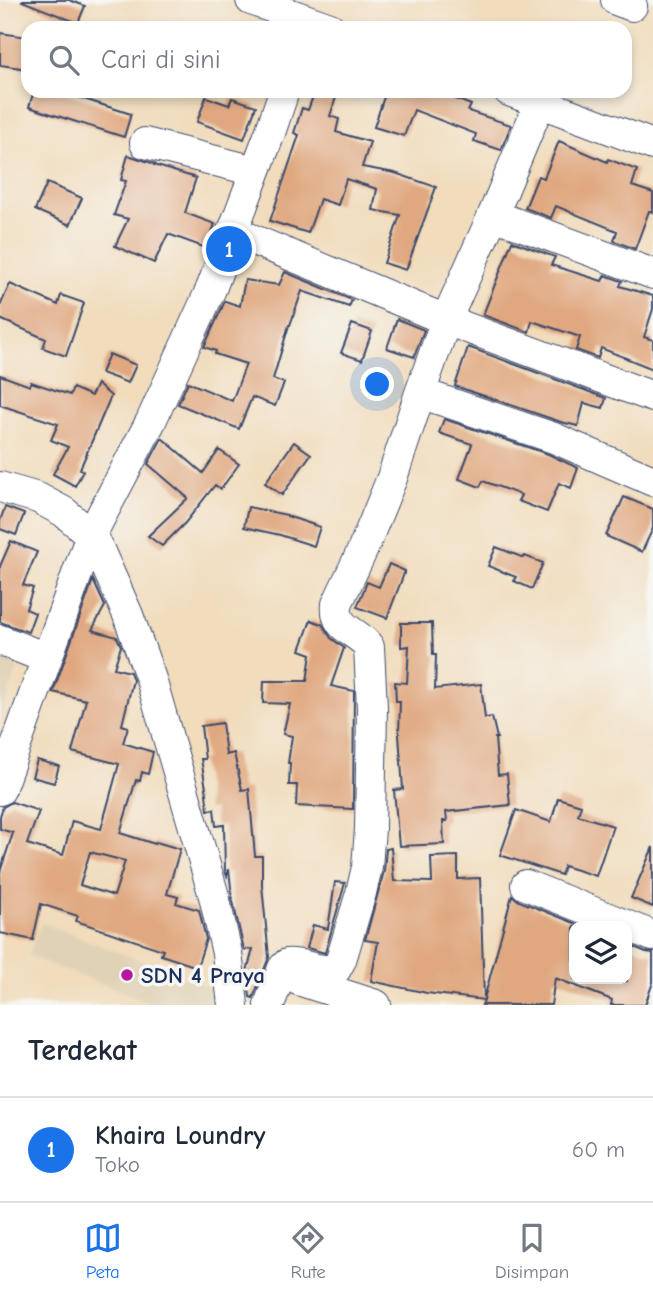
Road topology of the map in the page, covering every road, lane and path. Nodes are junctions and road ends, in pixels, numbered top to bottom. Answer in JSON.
{"nodes":[{"id":1,"x":251,"y":0,"type":"edge"},
{"id":2,"x":315,"y":19,"type":"edge"},
{"id":3,"x":281,"y":98,"type":"edge"},
{"id":4,"x":529,"y":98,"type":"edge"},
{"id":5,"x":540,"y":102,"type":"junction"},
{"id":6,"x":145,"y":143,"type":"dead end"},
{"id":7,"x":653,"y":145,"type":"edge"},
{"id":8,"x":255,"y":171,"type":"junction"},
{"id":9,"x":493,"y":215,"type":"junction"},
{"id":10,"x":232,"y":231,"type":"junction"},
{"id":11,"x":653,"y":274,"type":"edge"},
{"id":12,"x":446,"y":320,"type":"junction"},
{"id":13,"x":419,"y":393,"type":"junction"},
{"id":14,"x":653,"y":397,"type":"edge"},
{"id":15,"x":653,"y":481,"type":"edge"},
{"id":16,"x":0,"y":487,"type":"edge"},
{"id":17,"x":90,"y":535,"type":"junction"},
{"id":18,"x":0,"y":640,"type":"edge"},
{"id":19,"x":46,"y":658,"type":"junction"},
{"id":20,"x":0,"y":790,"type":"edge"},
{"id":21,"x":526,"y":885,"type":"dead end"},
{"id":22,"x":653,"y":936,"type":"edge"},
{"id":23,"x":281,"y":974,"type":"junction"},
{"id":24,"x":233,"y":1005,"type":"edge"},
{"id":25,"x":269,"y":1005,"type":"edge"},
{"id":26,"x":376,"y":1005,"type":"edge"}],
"edges":[{"from":1,"to":2,"type":"street"},
{"from":3,"to":8,"type":"street"},
{"from":4,"to":5,"type":"street"},
{"from":5,"to":7,"type":"street"},
{"from":5,"to":9,"type":"street"},
{"from":6,"to":8,"type":"street"},
{"from":8,"to":10,"type":"street"},
{"from":9,"to":11,"type":"street"},
{"from":9,"to":12,"type":"street"},
{"from":10,"to":12,"type":"street"},
{"from":10,"to":17,"type":"street"},
{"from":12,"to":13,"type":"street"},
{"from":12,"to":14,"type":"street"},
{"from":13,"to":15,"type":"street"},
{"from":13,"to":23,"type":"street"},
{"from":16,"to":17,"type":"street"},
{"from":17,"to":19,"type":"street"},
{"from":17,"to":24,"type":"street"},
{"from":18,"to":19,"type":"street"},
{"from":19,"to":20,"type":"street"},
{"from":21,"to":22,"type":"street"},
{"from":23,"to":25,"type":"street"},
{"from":23,"to":26,"type":"street"}]}
